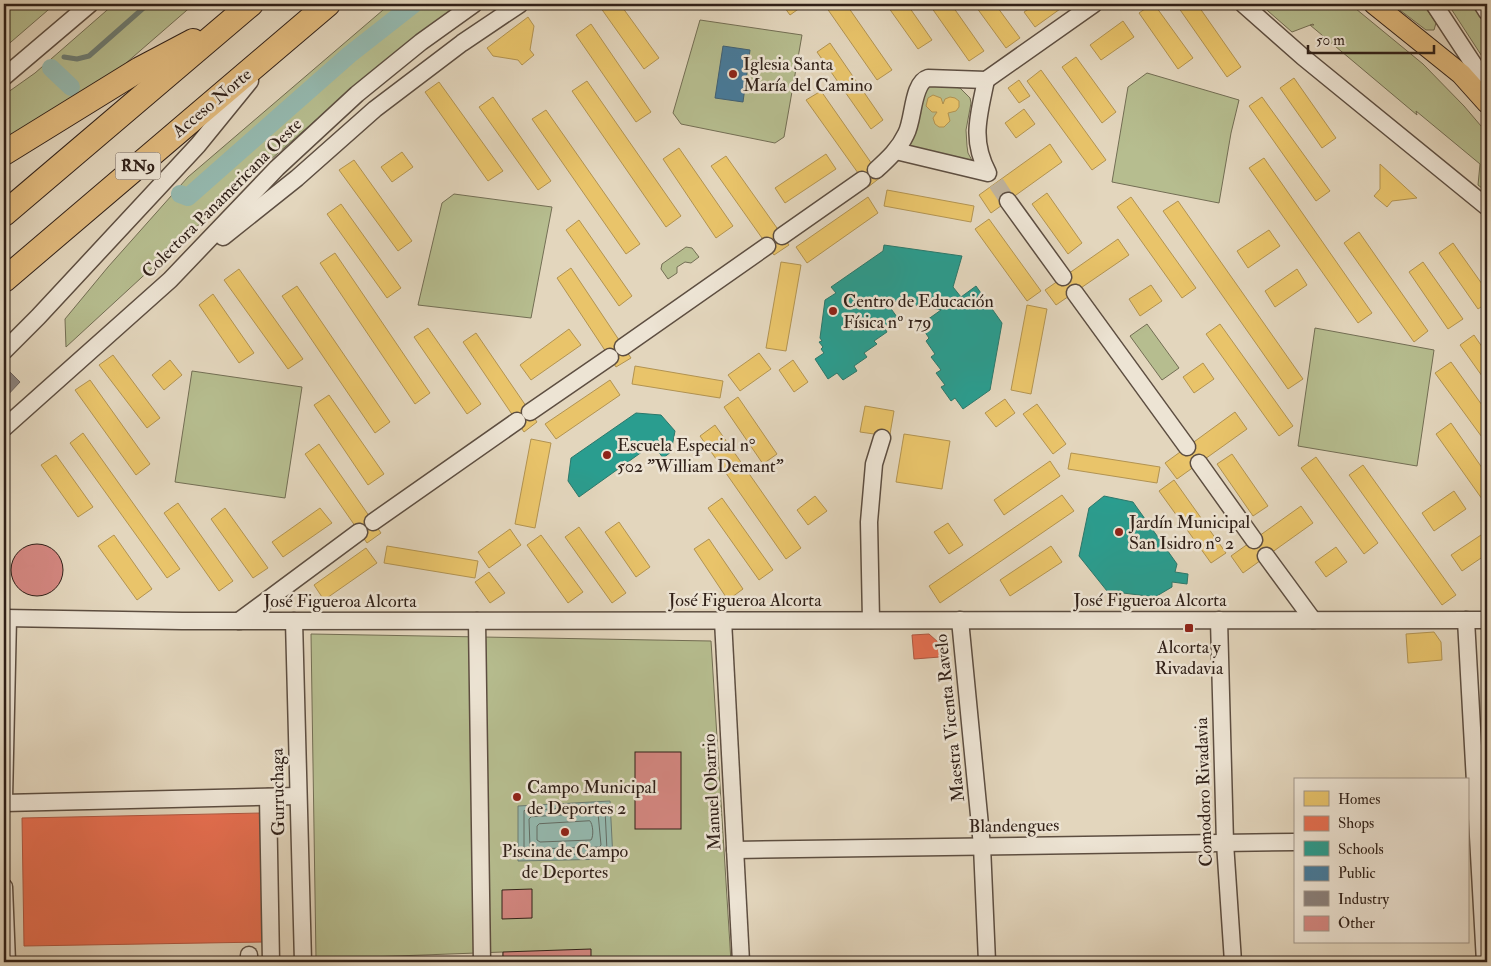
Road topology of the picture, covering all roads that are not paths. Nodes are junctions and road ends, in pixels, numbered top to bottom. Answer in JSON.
{"nodes":[{"id":1,"x":90,"y":4,"type":"edge"},
{"id":2,"x":251,"y":4,"type":"edge"},
{"id":3,"x":328,"y":4,"type":"edge"},
{"id":4,"x":474,"y":4,"type":"edge"},
{"id":5,"x":520,"y":4,"type":"edge"},
{"id":6,"x":1094,"y":4,"type":"edge"},
{"id":7,"x":1243,"y":4,"type":"edge"},
{"id":8,"x":1374,"y":4,"type":"edge"},
{"id":9,"x":1434,"y":4,"type":"edge"},
{"id":10,"x":1482,"y":4,"type":"edge"},
{"id":11,"x":1487,"y":12,"type":"edge"},
{"id":12,"x":232,"y":20,"type":"junction"},
{"id":13,"x":273,"y":52,"type":"junction"},
{"id":14,"x":4,"y":77,"type":"edge"},
{"id":15,"x":986,"y":80,"type":"junction"},
{"id":16,"x":1487,"y":92,"type":"edge"},
{"id":17,"x":1487,"y":103,"type":"edge"},
{"id":18,"x":896,"y":151,"type":"junction"},
{"id":19,"x":4,"y":153,"type":"edge"},
{"id":20,"x":876,"y":170,"type":"dead end"},
{"id":21,"x":862,"y":180,"type":"dead end"},
{"id":22,"x":1008,"y":201,"type":"tunnel mouth"},
{"id":23,"x":1487,"y":208,"type":"edge"},
{"id":24,"x":4,"y":214,"type":"edge"},
{"id":25,"x":782,"y":236,"type":"dead end"},
{"id":26,"x":767,"y":246,"type":"dead end"},
{"id":27,"x":178,"y":272,"type":"junction"},
{"id":28,"x":1063,"y":277,"type":"dead end"},
{"id":29,"x":4,"y":280,"type":"edge"},
{"id":30,"x":1075,"y":293,"type":"dead end"},
{"id":31,"x":623,"y":347,"type":"dead end"},
{"id":32,"x":4,"y":351,"type":"edge"},
{"id":33,"x":610,"y":357,"type":"dead end"},
{"id":34,"x":4,"y":428,"type":"edge"},
{"id":35,"x":882,"y":438,"type":"dead end"},
{"id":36,"x":1187,"y":447,"type":"dead end"},
{"id":37,"x":1199,"y":463,"type":"dead end"},
{"id":38,"x":373,"y":522,"type":"dead end"},
{"id":39,"x":359,"y":532,"type":"dead end"},
{"id":40,"x":1254,"y":540,"type":"dead end"},
{"id":41,"x":1266,"y":556,"type":"dead end"},
{"id":42,"x":6,"y":618,"type":"edge"},
{"id":43,"x":476,"y":620,"type":"junction"},
{"id":44,"x":723,"y":620,"type":"junction"},
{"id":45,"x":871,"y":620,"type":"junction"},
{"id":46,"x":960,"y":620,"type":"junction"},
{"id":47,"x":1219,"y":620,"type":"junction"},
{"id":48,"x":1313,"y":620,"type":"junction"},
{"id":49,"x":1466,"y":620,"type":"junction"},
{"id":50,"x":1487,"y":620,"type":"edge"},
{"id":51,"x":239,"y":621,"type":"junction"},
{"id":52,"x":294,"y":621,"type":"junction"},
{"id":53,"x":298,"y":796,"type":"junction"},
{"id":54,"x":268,"y":797,"type":"junction"},
{"id":55,"x":4,"y":799,"type":"edge"},
{"id":56,"x":4,"y":803,"type":"edge"},
{"id":57,"x":1478,"y":840,"type":"edge"},
{"id":58,"x":1294,"y":842,"type":"edge"},
{"id":59,"x":1225,"y":843,"type":"junction"},
{"id":60,"x":982,"y":846,"type":"junction"},
{"id":61,"x":735,"y":850,"type":"junction"},
{"id":62,"x":4,"y":887,"type":"edge"},
{"id":63,"x":7,"y":962,"type":"edge"},
{"id":64,"x":271,"y":962,"type":"edge"},
{"id":65,"x":303,"y":962,"type":"edge"},
{"id":66,"x":482,"y":962,"type":"edge"},
{"id":67,"x":741,"y":962,"type":"edge"},
{"id":68,"x":987,"y":962,"type":"edge"},
{"id":69,"x":1233,"y":962,"type":"edge"},
{"id":70,"x":1485,"y":962,"type":"edge"}],
"edges":[{"from":1,"to":14,"type":"street"},
{"from":2,"to":12,"type":"highway","number":"RN9"},
{"from":3,"to":13,"type":"highway","name":"Acceso Norte","number":"RN9"},
{"from":4,"to":27,"type":"street","name":"Colectora Panamericana Oeste"},
{"from":5,"to":27,"type":"street"},
{"from":6,"to":15,"type":"street"},
{"from":7,"to":23,"type":"street"},
{"from":8,"to":17,"type":"main road"},
{"from":9,"to":16,"type":"street"},
{"from":10,"to":11,"type":"street"},
{"from":12,"to":19,"type":"highway"},
{"from":12,"to":24,"type":"highway","number":"RN9"},
{"from":13,"to":29,"type":"highway","name":"Acceso Norte","number":"RN9"},
{"from":13,"to":32,"type":"street"},
{"from":15,"to":18,"type":"street"},
{"from":15,"to":18,"type":"street"},
{"from":18,"to":20,"type":"street"},
{"from":21,"to":25,"type":"street"},
{"from":22,"to":28,"type":"street"},
{"from":26,"to":31,"type":"street"},
{"from":27,"to":34,"type":"street","name":"Colectora Panamericana Oeste"},
{"from":30,"to":36,"type":"street"},
{"from":33,"to":38,"type":"street"},
{"from":35,"to":45,"type":"street"},
{"from":37,"to":40,"type":"street"},
{"from":39,"to":51,"type":"street"},
{"from":41,"to":48,"type":"street"},
{"from":42,"to":51,"type":"street","name":"José Figueroa Alcorta"},
{"from":42,"to":55,"type":"street"},
{"from":43,"to":44,"type":"street","name":"José Figueroa Alcorta"},
{"from":43,"to":52,"type":"street","name":"José Figueroa Alcorta"},
{"from":43,"to":66,"type":"street"},
{"from":44,"to":45,"type":"street","name":"José Figueroa Alcorta"},
{"from":44,"to":61,"type":"street","name":"Manuel Obarrio"},
{"from":45,"to":46,"type":"street","name":"José Figueroa Alcorta"},
{"from":46,"to":47,"type":"street","name":"José Figueroa Alcorta"},
{"from":46,"to":60,"type":"street","name":"Maestra Vicenta Ravelo"},
{"from":47,"to":48,"type":"street","name":"José Figueroa Alcorta"},
{"from":47,"to":59,"type":"street","name":"Comodoro Rivadavia"},
{"from":48,"to":49,"type":"street","name":"José Figueroa Alcorta"},
{"from":49,"to":50,"type":"street","name":"José Figueroa Alcorta"},
{"from":49,"to":57,"type":"street"},
{"from":51,"to":52,"type":"street","name":"José Figueroa Alcorta"},
{"from":52,"to":53,"type":"street","name":"Gurruchaga"},
{"from":53,"to":54,"type":"street"},
{"from":53,"to":65,"type":"street","name":"Gurruchaga"},
{"from":54,"to":56,"type":"street"},
{"from":54,"to":64,"type":"street"},
{"from":57,"to":70,"type":"street"},
{"from":58,"to":59,"type":"street","name":"Blandengues"},
{"from":59,"to":60,"type":"street","name":"Blandengues"},
{"from":59,"to":69,"type":"street","name":"Comodoro Rivadavia"},
{"from":60,"to":61,"type":"street","name":"Blandengues"},
{"from":60,"to":68,"type":"street","name":"Maestra Vicenta Ravelo"},
{"from":61,"to":67,"type":"street","name":"Manuel Obarrio"},
{"from":62,"to":63,"type":"street"}]}
